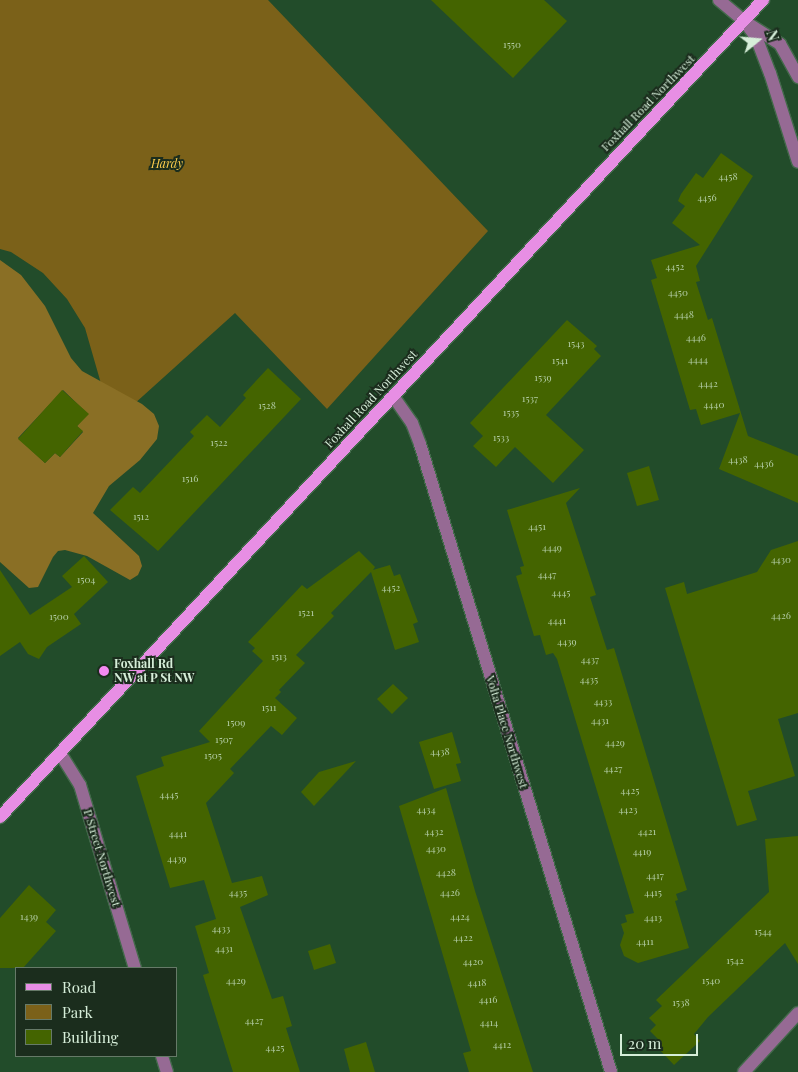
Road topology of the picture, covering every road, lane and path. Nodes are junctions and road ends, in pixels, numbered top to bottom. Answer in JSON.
{"nodes":[{"id":1,"x":719,"y":0,"type":"edge"},
{"id":2,"x":763,"y":0,"type":"edge"},
{"id":3,"x":744,"y":21,"type":"junction"},
{"id":4,"x":798,"y":77,"type":"edge"},
{"id":5,"x":798,"y":162,"type":"edge"},
{"id":6,"x":393,"y":396,"type":"junction"},
{"id":7,"x":60,"y":753,"type":"junction"},
{"id":8,"x":0,"y":817,"type":"edge"},
{"id":9,"x":136,"y":967,"type":"edge"},
{"id":10,"x":798,"y":1014,"type":"edge"},
{"id":11,"x":162,"y":1057,"type":"edge"},
{"id":12,"x":167,"y":1072,"type":"edge"},
{"id":13,"x":611,"y":1072,"type":"edge"},
{"id":14,"x":744,"y":1072,"type":"edge"}],
"edges":[{"from":1,"to":3,"type":"street"},
{"from":2,"to":3,"type":"main road","name":"Foxhall Road Northwest"},
{"from":3,"to":4,"type":"street"},
{"from":3,"to":5,"type":"street"},
{"from":3,"to":6,"type":"main road","name":"Foxhall Road Northwest"},
{"from":6,"to":7,"type":"main road","name":"Foxhall Road Northwest"},
{"from":6,"to":13,"type":"street","name":"Volta Place Northwest"},
{"from":7,"to":8,"type":"main road","name":"Foxhall Road Northwest"},
{"from":7,"to":9,"type":"street","name":"P Street Northwest"},
{"from":10,"to":14,"type":"street"},
{"from":11,"to":12,"type":"street"}]}
